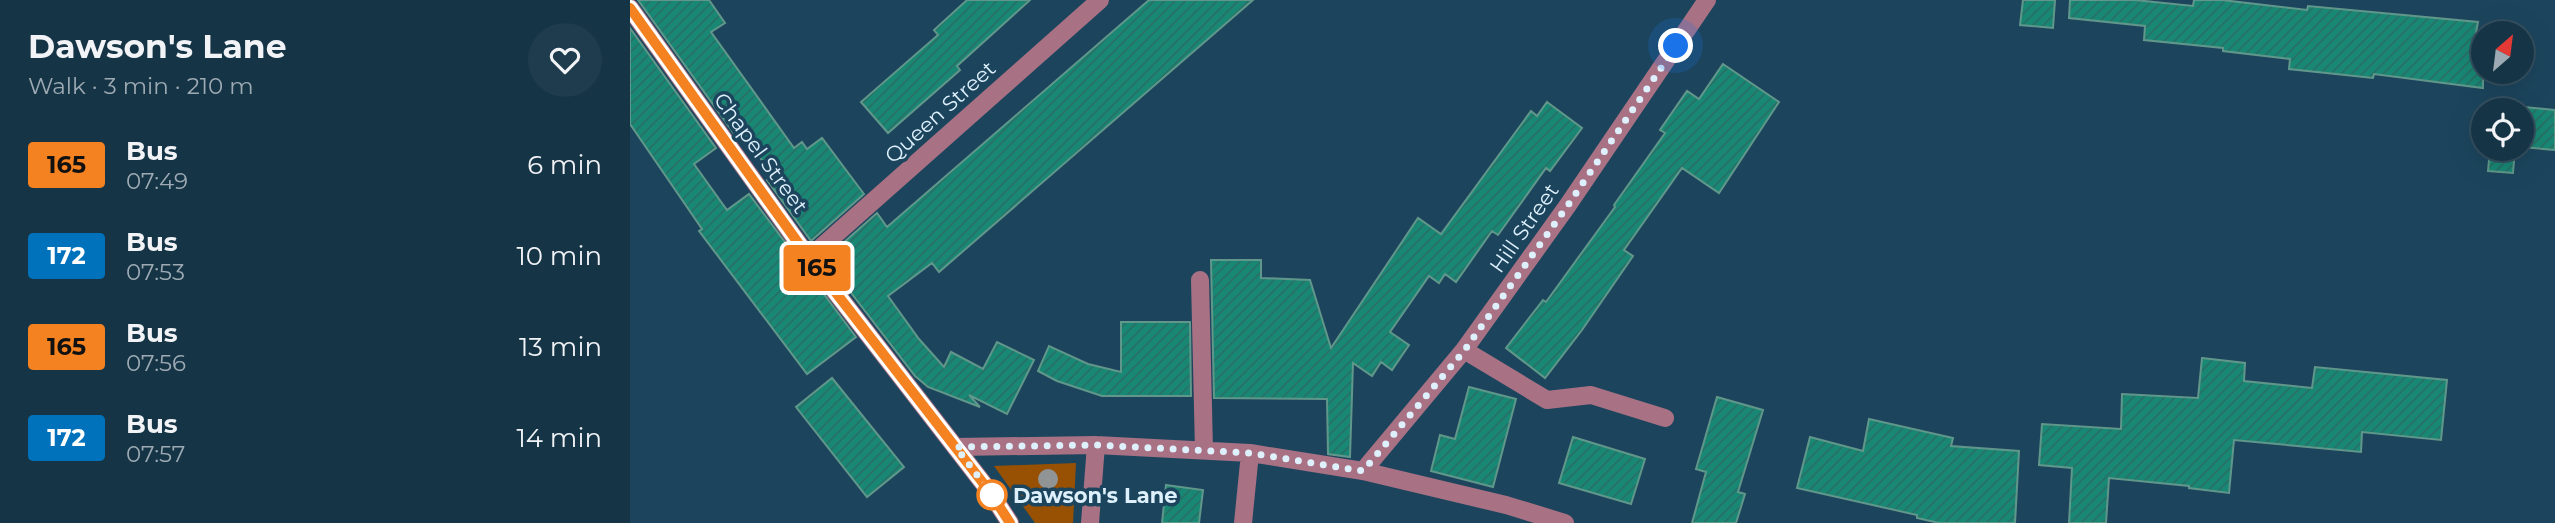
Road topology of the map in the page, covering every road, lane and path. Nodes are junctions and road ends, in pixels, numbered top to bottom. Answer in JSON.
{"nodes":[{"id":1,"x":1100,"y":0,"type":"edge"},
{"id":2,"x":1707,"y":0,"type":"edge"},
{"id":3,"x":630,"y":8,"type":"edge"},
{"id":4,"x":809,"y":258,"type":"junction"},
{"id":5,"x":1200,"y":280,"type":"dead end"},
{"id":6,"x":1464,"y":351,"type":"junction"},
{"id":7,"x":1665,"y":418,"type":"dead end"},
{"id":8,"x":1096,"y":445,"type":"junction"},
{"id":9,"x":956,"y":447,"type":"junction"},
{"id":10,"x":1204,"y":450,"type":"junction"},
{"id":11,"x":1250,"y":453,"type":"junction"},
{"id":12,"x":1363,"y":471,"type":"junction"},
{"id":13,"x":1008,"y":522,"type":"edge"},
{"id":14,"x":1559,"y":522,"type":"edge"},
{"id":15,"x":1090,"y":523,"type":"edge"},
{"id":16,"x":1243,"y":523,"type":"edge"}],
"edges":[{"from":1,"to":4,"type":"street","name":"Queen Street"},
{"from":2,"to":6,"type":"street","name":"Hill Street"},
{"from":3,"to":4,"type":"street","name":"Chapel Street"},
{"from":4,"to":9,"type":"street","name":"Chapel Street"},
{"from":5,"to":10,"type":"street"},
{"from":6,"to":7,"type":"street"},
{"from":6,"to":12,"type":"street","name":"Hill Street"},
{"from":8,"to":9,"type":"street"},
{"from":8,"to":10,"type":"street"},
{"from":8,"to":15,"type":"street"},
{"from":9,"to":13,"type":"street","name":"Chapel Street"},
{"from":10,"to":11,"type":"street"},
{"from":11,"to":12,"type":"street"},
{"from":11,"to":16,"type":"street"},
{"from":12,"to":14,"type":"street"}]}
